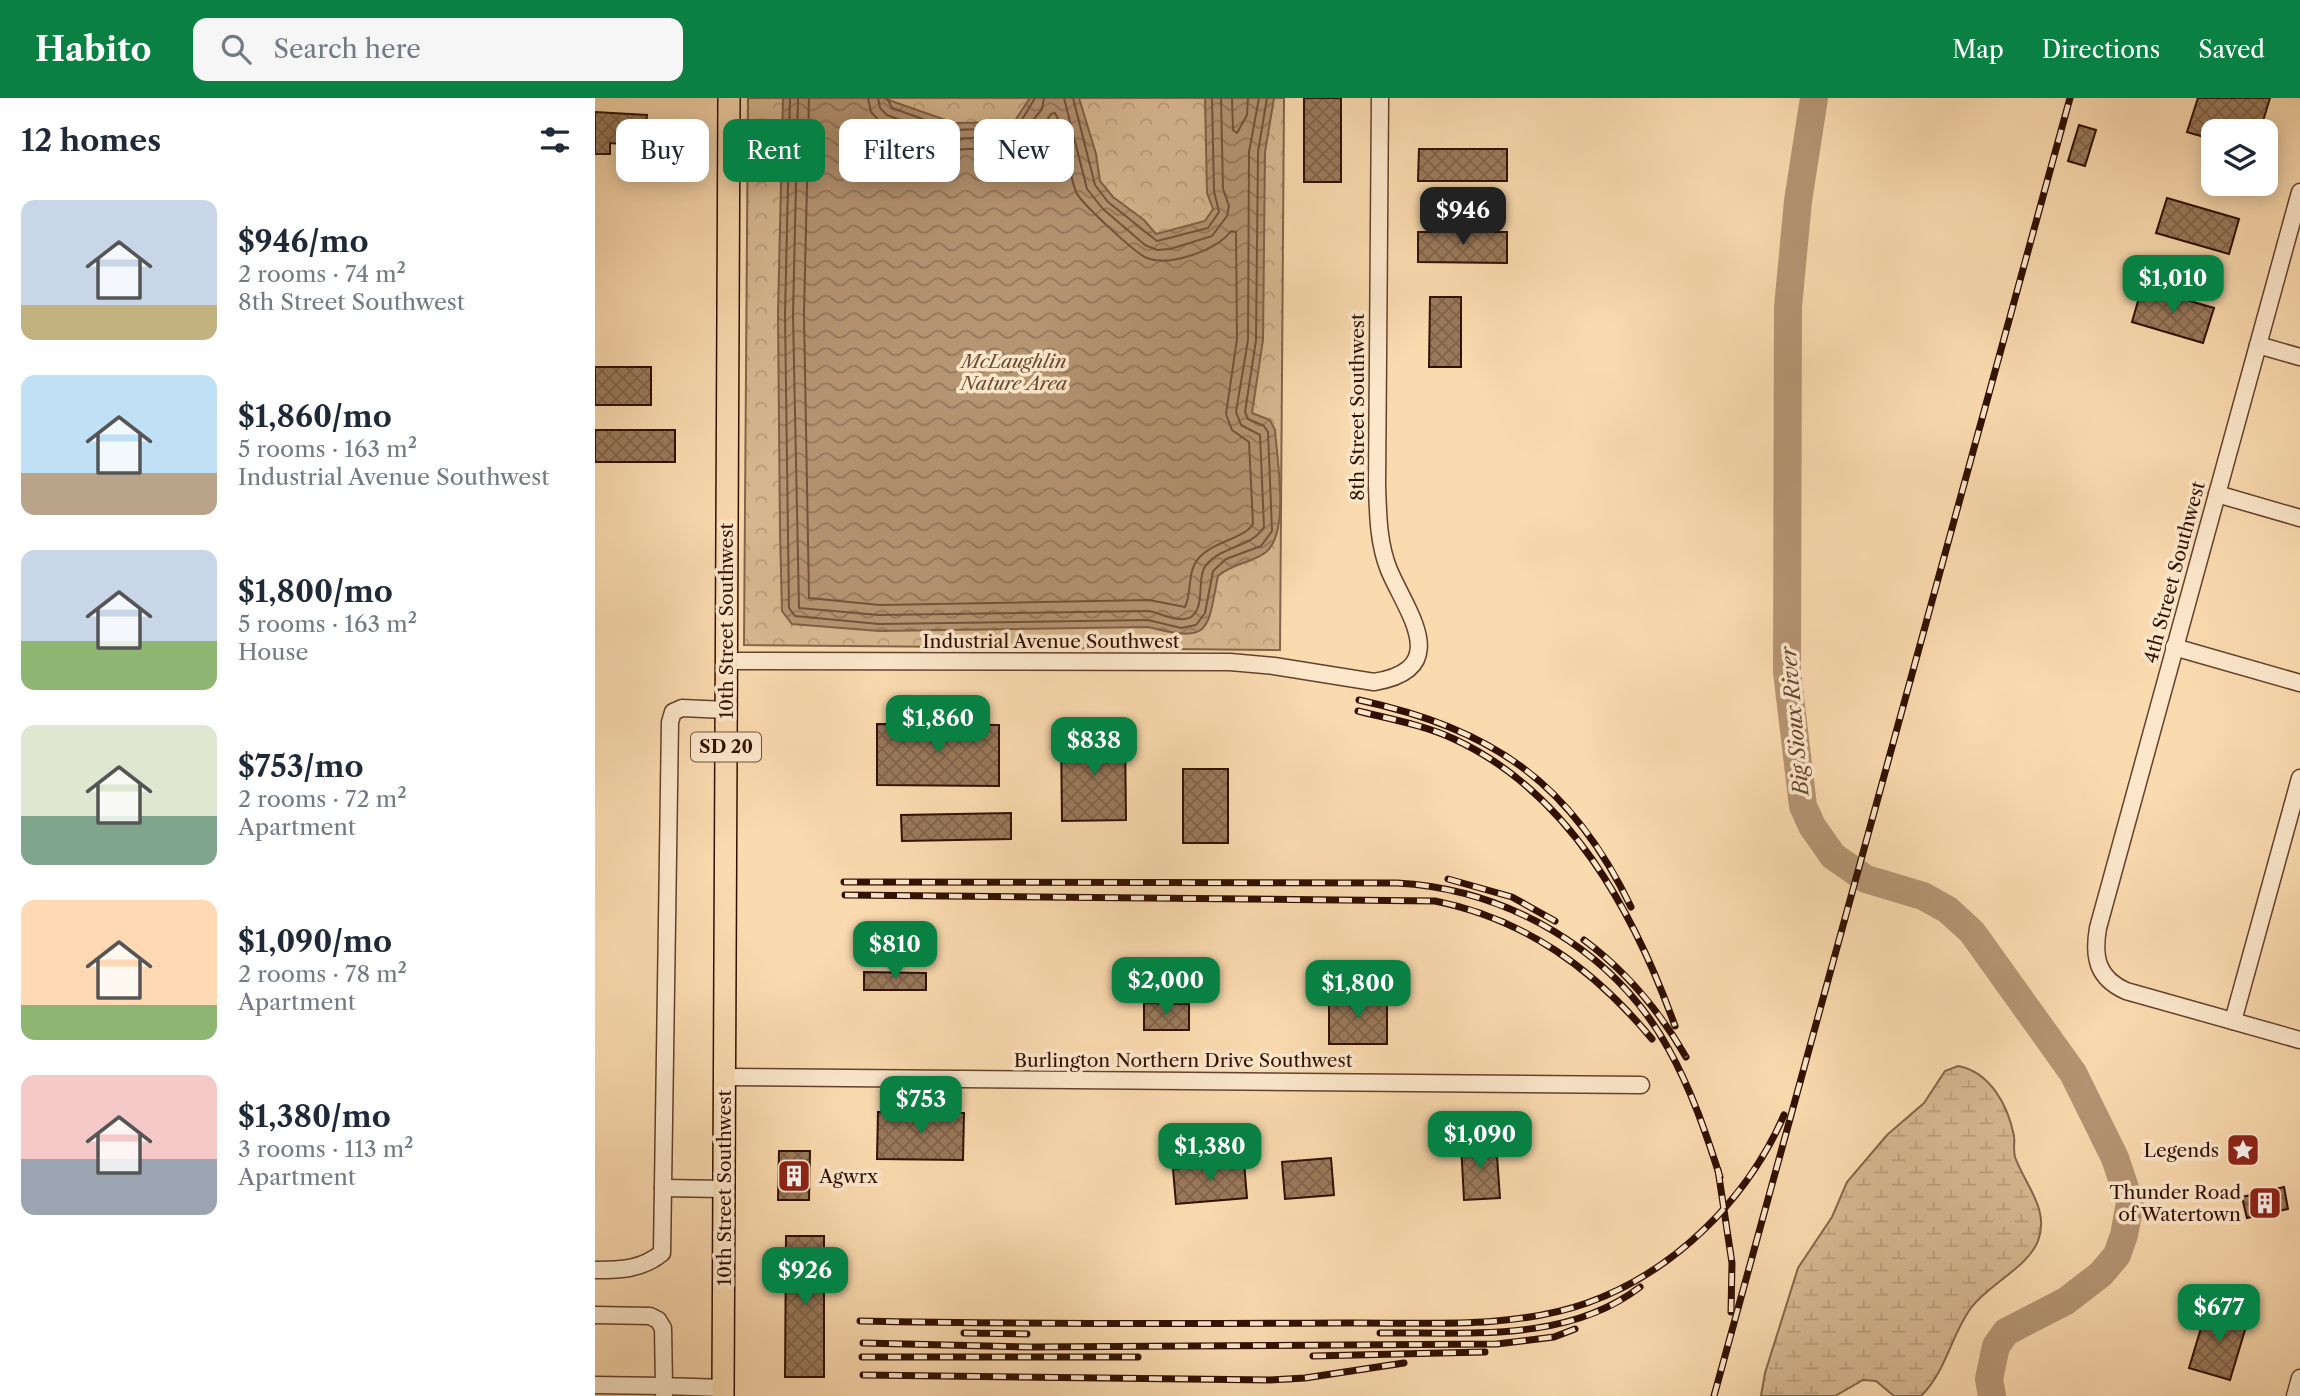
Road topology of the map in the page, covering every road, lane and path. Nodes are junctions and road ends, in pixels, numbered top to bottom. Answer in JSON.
{"nodes":[{"id":1,"x":729,"y":98,"type":"edge"},
{"id":2,"x":1380,"y":98,"type":"edge"},
{"id":3,"x":2300,"y":192,"type":"edge"},
{"id":4,"x":2258,"y":345,"type":"junction"},
{"id":5,"x":2300,"y":357,"type":"edge"},
{"id":6,"x":2217,"y":494,"type":"junction"},
{"id":7,"x":2300,"y":518,"type":"edge"},
{"id":8,"x":2174,"y":648,"type":"junction"},
{"id":9,"x":726,"y":661,"type":"junction"},
{"id":10,"x":1374,"y":682,"type":"joint"},
{"id":11,"x":2300,"y":683,"type":"edge"},
{"id":12,"x":726,"y":710,"type":"junction"},
{"id":13,"x":2300,"y":778,"type":"edge"},
{"id":14,"x":2233,"y":1021,"type":"junction"},
{"id":15,"x":2300,"y":1040,"type":"edge"},
{"id":16,"x":724,"y":1077,"type":"junction"},
{"id":17,"x":1641,"y":1085,"type":"dead end"},
{"id":18,"x":663,"y":1188,"type":"junction"},
{"id":19,"x":724,"y":1189,"type":"junction"},
{"id":20,"x":595,"y":1270,"type":"edge"},
{"id":21,"x":595,"y":1315,"type":"edge"},
{"id":22,"x":2300,"y":1378,"type":"edge"},
{"id":23,"x":595,"y":1385,"type":"edge"},
{"id":24,"x":664,"y":1391,"type":"edge"},
{"id":25,"x":723,"y":1392,"type":"edge"},
{"id":26,"x":2295,"y":1396,"type":"edge"}],
"edges":[{"from":1,"to":9,"type":"main road","name":"10th Street Southwest","number":"SD 20"},
{"from":2,"to":10,"type":"street","name":"8th Street Southwest"},
{"from":3,"to":4,"type":"street","name":"4th Street Southwest"},
{"from":4,"to":5,"type":"street"},
{"from":4,"to":6,"type":"street","name":"4th Street Southwest"},
{"from":6,"to":7,"type":"street"},
{"from":6,"to":8,"type":"street","name":"4th Street Southwest"},
{"from":8,"to":11,"type":"street"},
{"from":8,"to":14,"type":"street","name":"4th Street Southwest"},
{"from":9,"to":10,"type":"street","name":"Industrial Avenue Southwest"},
{"from":9,"to":12,"type":"main road","name":"10th Street Southwest","number":"SD 20"},
{"from":12,"to":16,"type":"main road","name":"10th Street Southwest","number":"SD 20"},
{"from":12,"to":18,"type":"street"},
{"from":13,"to":14,"type":"street"},
{"from":14,"to":15,"type":"street"},
{"from":16,"to":17,"type":"street","name":"Burlington Northern Drive Southwest"},
{"from":16,"to":19,"type":"main road","name":"10th Street Southwest","number":"SD 20"},
{"from":18,"to":19,"type":"street"},
{"from":18,"to":20,"type":"street"},
{"from":19,"to":25,"type":"main road","name":"10th Street Southwest","number":"SD 20"},
{"from":21,"to":24,"type":"street"},
{"from":22,"to":26,"type":"street"},
{"from":23,"to":24,"type":"street"},
{"from":24,"to":25,"type":"street"}]}
